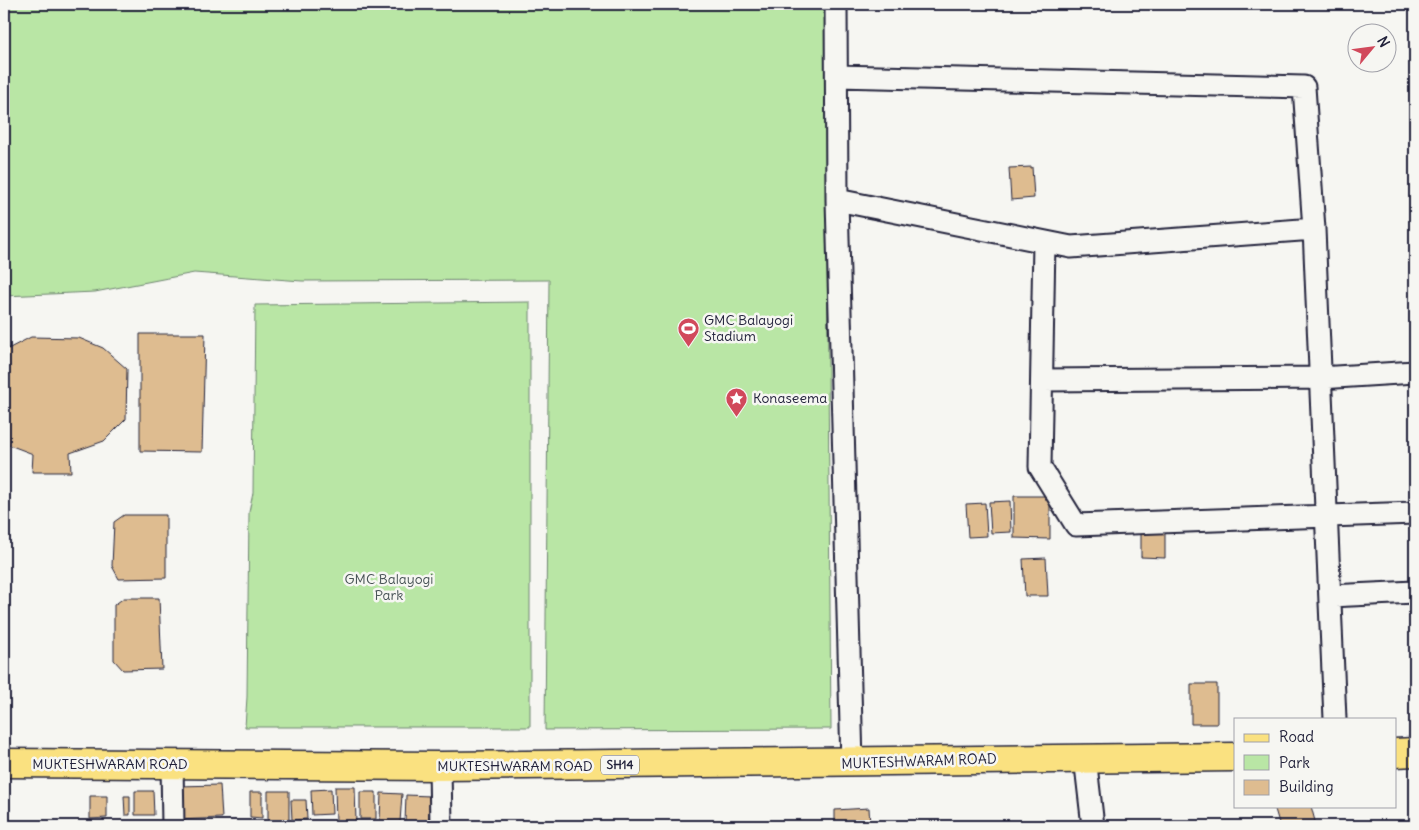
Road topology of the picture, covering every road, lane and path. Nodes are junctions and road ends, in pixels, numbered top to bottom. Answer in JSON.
{"nodes":[{"id":1,"x":836,"y":4,"type":"edge"},
{"id":2,"x":837,"y":76,"type":"junction"},
{"id":3,"x":838,"y":200,"type":"junction"},
{"id":4,"x":1314,"y":229,"type":"junction"},
{"id":5,"x":1044,"y":242,"type":"junction"},
{"id":6,"x":1415,"y":372,"type":"edge"},
{"id":7,"x":1320,"y":378,"type":"junction"},
{"id":8,"x":1042,"y":380,"type":"junction"},
{"id":9,"x":1415,"y":512,"type":"edge"},
{"id":10,"x":1326,"y":515,"type":"junction"},
{"id":11,"x":1415,"y":592,"type":"edge"},
{"id":12,"x":1330,"y":596,"type":"junction"},
{"id":13,"x":1335,"y":718,"type":"edge"},
{"id":14,"x":1415,"y":752,"type":"edge"},
{"id":15,"x":1396,"y":753,"type":"edge"},
{"id":16,"x":1085,"y":757,"type":"junction"},
{"id":17,"x":1234,"y":757,"type":"edge"},
{"id":18,"x":4,"y":763,"type":"edge"},
{"id":19,"x":852,"y":763,"type":"junction"},
{"id":20,"x":172,"y":764,"type":"junction"},
{"id":21,"x":440,"y":766,"type":"junction"},
{"id":22,"x":173,"y":826,"type":"edge"},
{"id":23,"x":441,"y":826,"type":"edge"},
{"id":24,"x":1093,"y":826,"type":"edge"}],
"edges":[{"from":1,"to":2,"type":"street"},
{"from":2,"to":3,"type":"street"},
{"from":2,"to":4,"type":"street"},
{"from":3,"to":5,"type":"street"},
{"from":3,"to":19,"type":"street"},
{"from":4,"to":5,"type":"street"},
{"from":4,"to":7,"type":"street"},
{"from":5,"to":8,"type":"street"},
{"from":6,"to":7,"type":"street"},
{"from":7,"to":8,"type":"street"},
{"from":7,"to":10,"type":"street"},
{"from":8,"to":10,"type":"street"},
{"from":9,"to":10,"type":"street"},
{"from":10,"to":12,"type":"street"},
{"from":11,"to":12,"type":"street"},
{"from":12,"to":13,"type":"street"},
{"from":14,"to":15,"type":"main road"},
{"from":16,"to":17,"type":"main road","name":"MUKTESHWARAM ROAD","number":"SH14"},
{"from":16,"to":19,"type":"main road","name":"MUKTESHWARAM ROAD","number":"SH14"},
{"from":16,"to":24,"type":"street"},
{"from":18,"to":20,"type":"main road","name":"MUKTESHWARAM ROAD","number":"SH14"},
{"from":19,"to":21,"type":"main road","name":"MUKTESHWARAM ROAD","number":"SH14"},
{"from":20,"to":21,"type":"main road","name":"MUKTESHWARAM ROAD","number":"SH14"},
{"from":20,"to":22,"type":"street"},
{"from":21,"to":23,"type":"street"}]}
